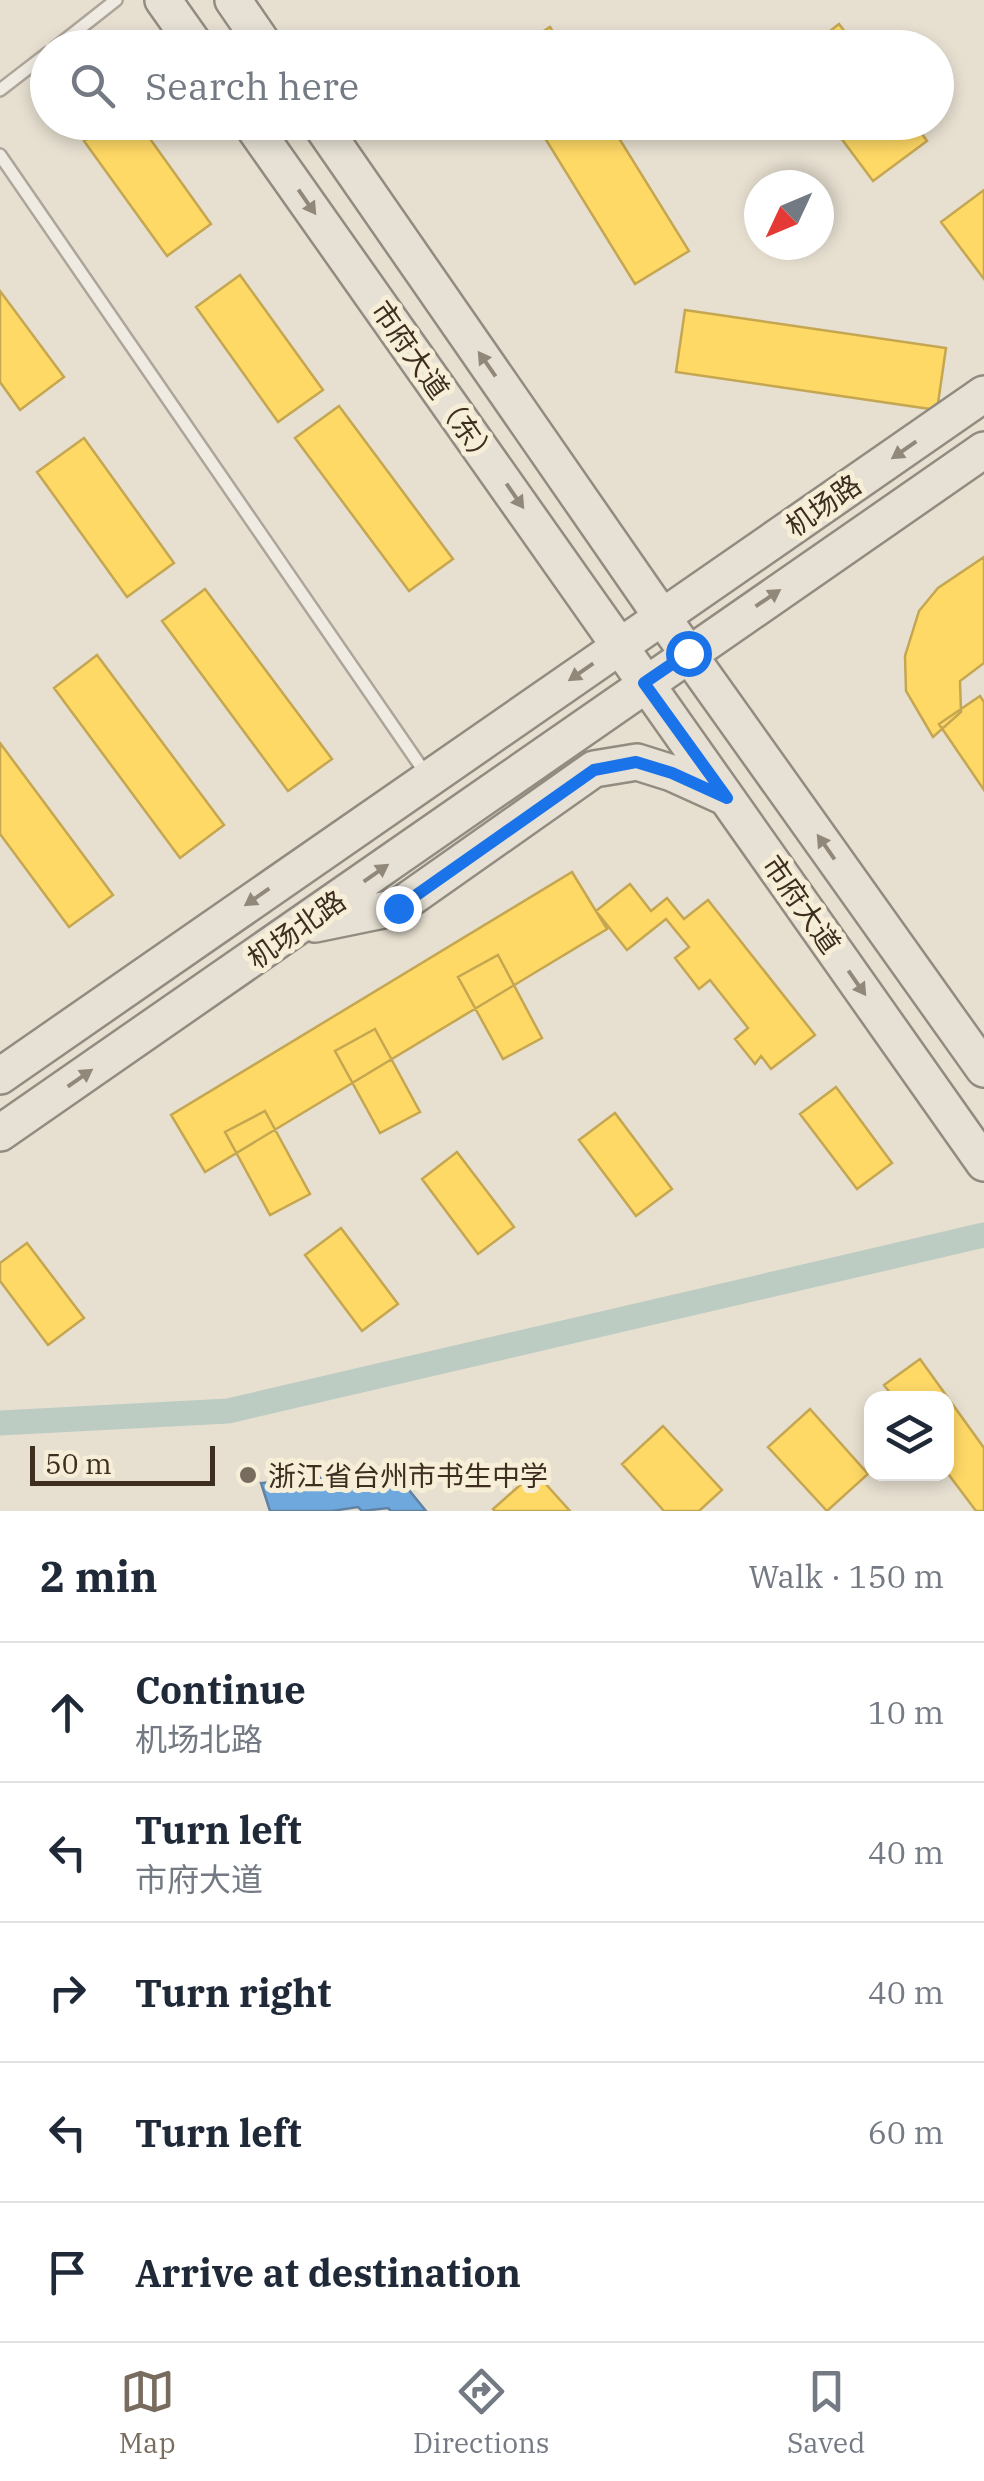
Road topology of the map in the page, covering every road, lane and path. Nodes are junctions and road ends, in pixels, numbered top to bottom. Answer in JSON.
{"nodes":[{"id":1,"x":116,"y":0,"type":"edge"},
{"id":2,"x":163,"y":0,"type":"edge"},
{"id":3,"x":233,"y":0,"type":"edge"},
{"id":4,"x":78,"y":30,"type":"edge"},
{"id":5,"x":184,"y":30,"type":"edge"},
{"id":6,"x":254,"y":30,"type":"edge"},
{"id":7,"x":30,"y":67,"type":"edge"},
{"id":8,"x":0,"y":90,"type":"edge"},
{"id":9,"x":263,"y":140,"type":"edge"},
{"id":10,"x":331,"y":140,"type":"edge"},
{"id":11,"x":0,"y":155,"type":"edge"},
{"id":12,"x":984,"y":394,"type":"edge"},
{"id":13,"x":984,"y":450,"type":"edge"},
{"id":14,"x":662,"y":617,"type":"junction"},
{"id":15,"x":621,"y":645,"type":"junction"},
{"id":16,"x":688,"y":653,"type":"junction"},
{"id":17,"x":644,"y":683,"type":"junction"},
{"id":18,"x":429,"y":778,"type":"junction"},
{"id":19,"x":727,"y":798,"type":"junction"},
{"id":20,"x":300,"y":927,"type":"junction"},
{"id":21,"x":984,"y":1069,"type":"edge"},
{"id":22,"x":0,"y":1076,"type":"edge"},
{"id":23,"x":0,"y":1133,"type":"edge"},
{"id":24,"x":984,"y":1163,"type":"edge"}],
"edges":[{"from":1,"to":4,"type":"lane"},
{"from":2,"to":5,"type":"main road"},
{"from":3,"to":6,"type":"main road"},
{"from":7,"to":8,"type":"lane"},
{"from":9,"to":15,"type":"main road","name":"市府大道（东）","one_way":true},
{"from":14,"to":10,"type":"main road","name":"市府大道（东）","one_way":true},
{"from":11,"to":18,"type":"lane"},
{"from":12,"to":14,"type":"main road","name":"机场路","one_way":true},
{"from":16,"to":13,"type":"main road","name":"机场路","one_way":true},
{"from":14,"to":15,"type":"main road","name":"机场北路"},
{"from":14,"to":16,"type":"main road","name":"市府大道"},
{"from":15,"to":17,"type":"main road","name":"市府大道"},
{"from":15,"to":18,"type":"main road","name":"机场北路","one_way":true},
{"from":16,"to":17,"type":"main road","name":"机场北路"},
{"from":21,"to":16,"type":"main road","name":"市府大道","one_way":true},
{"from":17,"to":19,"type":"main road","name":"市府大道"},
{"from":20,"to":17,"type":"main road","name":"机场北路","one_way":true},
{"from":18,"to":22,"type":"main road","name":"机场北路","one_way":true},
{"from":19,"to":20,"type":"main road"},
{"from":19,"to":24,"type":"main road","name":"市府大道","one_way":true},
{"from":23,"to":20,"type":"main road","name":"机场北路","one_way":true}]}
